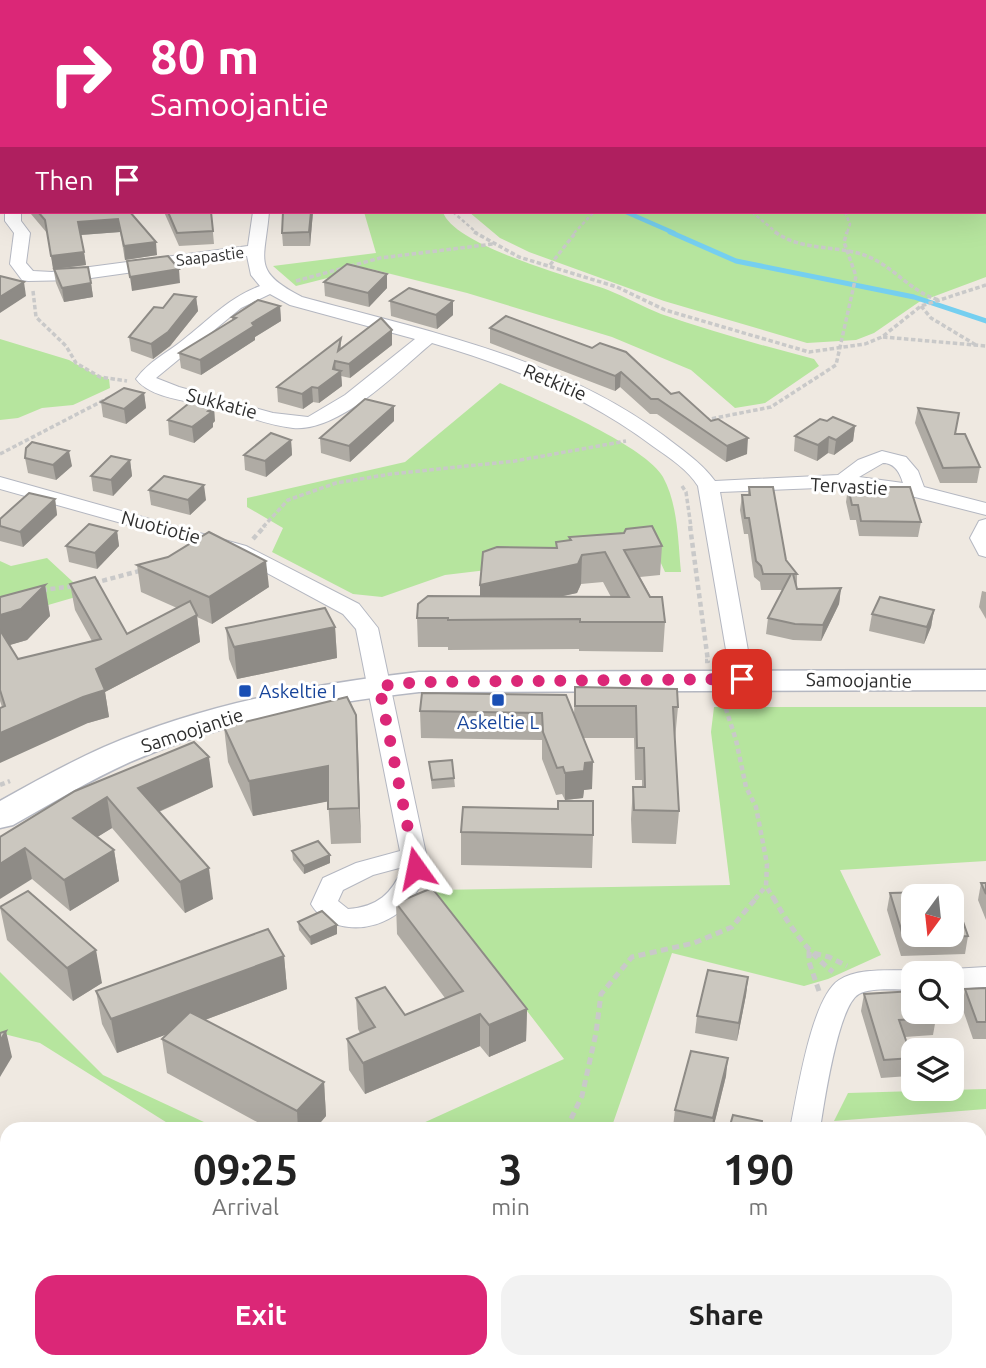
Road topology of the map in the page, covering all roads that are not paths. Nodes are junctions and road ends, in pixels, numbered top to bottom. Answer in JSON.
{"nodes":[{"id":1,"x":13,"y":214,"type":"edge"},
{"id":2,"x":261,"y":214,"type":"edge"},
{"id":3,"x":255,"y":251,"type":"junction"},
{"id":4,"x":268,"y":289,"type":"junction"},
{"id":5,"x":427,"y":338,"type":"junction"},
{"id":6,"x":843,"y":481,"type":"junction"},
{"id":7,"x":0,"y":483,"type":"edge"},
{"id":8,"x":709,"y":487,"type":"junction"},
{"id":9,"x":915,"y":491,"type":"junction"},
{"id":10,"x":986,"y":509,"type":"edge"},
{"id":11,"x":986,"y":525,"type":"edge"},
{"id":12,"x":986,"y":551,"type":"edge"},
{"id":13,"x":986,"y":680,"type":"edge"},
{"id":14,"x":379,"y":686,"type":"junction"},
{"id":15,"x":732,"y":693,"type":"junction"},
{"id":16,"x":0,"y":816,"type":"edge"},
{"id":17,"x":413,"y":856,"type":"dead end"},
{"id":18,"x":986,"y":977,"type":"edge"},
{"id":19,"x":964,"y":978,"type":"edge"},
{"id":20,"x":901,"y":980,"type":"edge"},
{"id":21,"x":807,"y":1122,"type":"edge"}],
"edges":[{"from":1,"to":3,"type":"street","name":"Saapastie"},
{"from":2,"to":3,"type":"street"},
{"from":3,"to":4,"type":"street"},
{"from":4,"to":5,"type":"street","name":"Retkitie"},
{"from":4,"to":5,"type":"street","name":"Sukkatie"},
{"from":5,"to":8,"type":"street","name":"Retkitie"},
{"from":6,"to":8,"type":"street","name":"Tervastie"},
{"from":6,"to":9,"type":"street","name":"Tervastie"},
{"from":6,"to":9,"type":"street"},
{"from":7,"to":14,"type":"street","name":"Nuotiotie"},
{"from":8,"to":15,"type":"street"},
{"from":9,"to":10,"type":"street","name":"Tervastie"},
{"from":11,"to":12,"type":"street"},
{"from":13,"to":15,"type":"street","name":"Samoojantie"},
{"from":14,"to":15,"type":"street","name":"Samoojantie"},
{"from":14,"to":16,"type":"street","name":"Samoojantie"},
{"from":14,"to":17,"type":"street","name":"Nuotiotie"},
{"from":18,"to":19,"type":"street"},
{"from":20,"to":21,"type":"street"}]}
